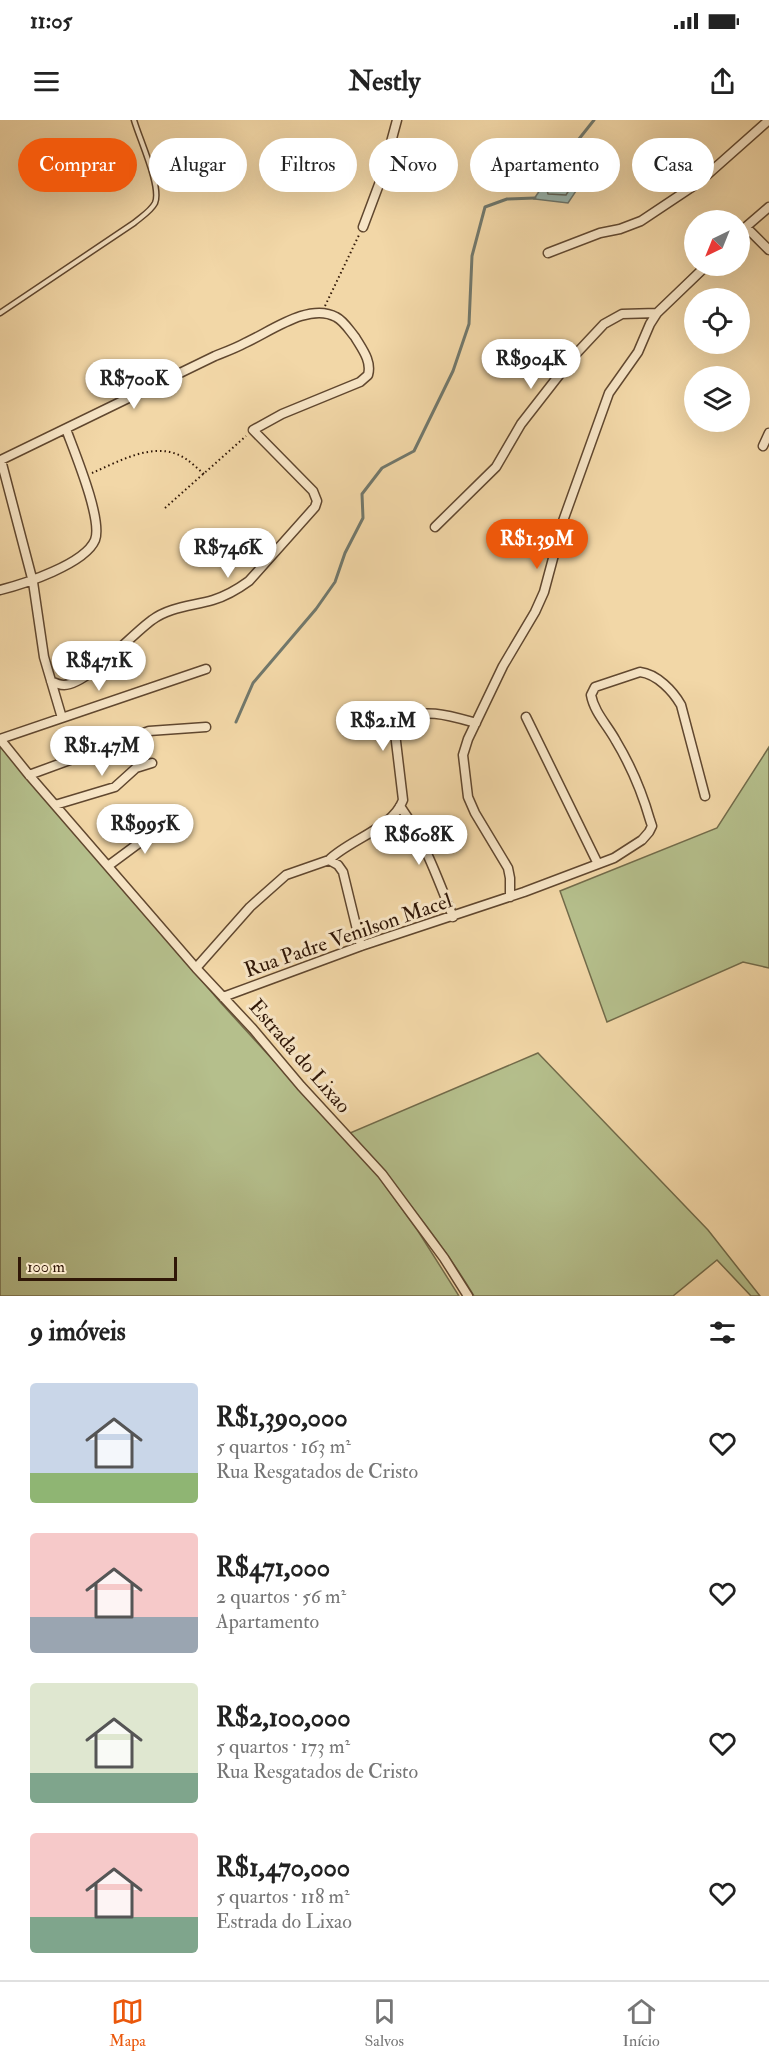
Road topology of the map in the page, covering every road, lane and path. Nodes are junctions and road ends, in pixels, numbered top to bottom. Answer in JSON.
{"nodes":[{"id":1,"x":134,"y":120,"type":"edge"},
{"id":2,"x":396,"y":120,"type":"edge"},
{"id":3,"x":769,"y":120,"type":"edge"},
{"id":4,"x":769,"y":207,"type":"edge"},
{"id":5,"x":750,"y":224,"type":"edge"},
{"id":6,"x":363,"y":227,"type":"joint"},
{"id":7,"x":750,"y":235,"type":"edge"},
{"id":8,"x":769,"y":250,"type":"edge"},
{"id":9,"x":548,"y":253,"type":"dead end"},
{"id":10,"x":696,"y":276,"type":"edge"},
{"id":11,"x":0,"y":313,"type":"edge"},
{"id":12,"x":322,"y":313,"type":"junction"},
{"id":13,"x":657,"y":313,"type":"junction"},
{"id":14,"x":66,"y":429,"type":"junction"},
{"id":15,"x":253,"y":430,"type":"junction"},
{"id":16,"x":769,"y":433,"type":"edge"},
{"id":17,"x":763,"y":446,"type":"dead end"},
{"id":18,"x":1,"y":460,"type":"edge"},
{"id":19,"x":204,"y":474,"type":"junction"},
{"id":20,"x":83,"y":476,"type":"junction"},
{"id":21,"x":165,"y":508,"type":"dead end"},
{"id":22,"x":435,"y":527,"type":"dead end"},
{"id":23,"x":33,"y":582,"type":"junction"},
{"id":24,"x":0,"y":590,"type":"edge"},
{"id":25,"x":206,"y":669,"type":"dead end"},
{"id":26,"x":51,"y":681,"type":"junction"},
{"id":27,"x":526,"y":717,"type":"dead end"},
{"id":28,"x":62,"y":718,"type":"junction"},
{"id":29,"x":476,"y":723,"type":"junction"},
{"id":30,"x":206,"y":727,"type":"dead end"},
{"id":31,"x":0,"y":739,"type":"edge"},
{"id":32,"x":152,"y":763,"type":"dead end"},
{"id":33,"x":29,"y":775,"type":"junction"},
{"id":34,"x":705,"y":796,"type":"dead end"},
{"id":35,"x":55,"y":805,"type":"junction"},
{"id":36,"x":400,"y":806,"type":"junction"},
{"id":37,"x":166,"y":823,"type":"dead end"},
{"id":38,"x":329,"y":860,"type":"junction"},
{"id":39,"x":598,"y":864,"type":"junction"},
{"id":40,"x":108,"y":866,"type":"junction"},
{"id":41,"x":510,"y":897,"type":"junction"},
{"id":42,"x":453,"y":917,"type":"junction"},
{"id":43,"x":361,"y":946,"type":"junction"},
{"id":44,"x":196,"y":968,"type":"junction"},
{"id":45,"x":223,"y":997,"type":"junction"},
{"id":46,"x":468,"y":1296,"type":"edge"}],
"edges":[{"from":1,"to":11,"type":"lane"},
{"from":2,"to":6,"type":"street"},
{"from":3,"to":9,"type":"street"},
{"from":4,"to":5,"type":"street"},
{"from":6,"to":12,"type":"path"},
{"from":7,"to":8,"type":"street"},
{"from":10,"to":13,"type":"street"},
{"from":12,"to":14,"type":"street"},
{"from":12,"to":15,"type":"street"},
{"from":13,"to":22,"type":"street"},
{"from":13,"to":29,"type":"street"},
{"from":14,"to":18,"type":"street"},
{"from":14,"to":20,"type":"street"},
{"from":15,"to":19,"type":"path"},
{"from":15,"to":26,"type":"street"},
{"from":16,"to":17,"type":"street"},
{"from":18,"to":23,"type":"street"},
{"from":19,"to":20,"type":"path"},
{"from":19,"to":21,"type":"path"},
{"from":20,"to":23,"type":"street"},
{"from":23,"to":24,"type":"street"},
{"from":23,"to":26,"type":"street"},
{"from":25,"to":28,"type":"street"},
{"from":26,"to":28,"type":"street"},
{"from":27,"to":39,"type":"street"},
{"from":28,"to":31,"type":"street"},
{"from":29,"to":36,"type":"street"},
{"from":29,"to":41,"type":"street"},
{"from":30,"to":33,"type":"street"},
{"from":31,"to":33,"type":"street","name":"Estrada do Lixao"},
{"from":32,"to":35,"type":"street"},
{"from":33,"to":35,"type":"street","name":"Estrada do Lixao"},
{"from":34,"to":39,"type":"street","name":"Rua Padre Venilson Macel"},
{"from":35,"to":40,"type":"street","name":"Estrada do Lixao"},
{"from":36,"to":38,"type":"street"},
{"from":36,"to":42,"type":"street"},
{"from":37,"to":40,"type":"street"},
{"from":38,"to":43,"type":"street"},
{"from":38,"to":44,"type":"street"},
{"from":39,"to":41,"type":"street","name":"Rua Padre Venilson Macel"},
{"from":40,"to":44,"type":"street","name":"Estrada do Lixao"},
{"from":41,"to":42,"type":"street","name":"Rua Padre Venilson Macel"},
{"from":42,"to":43,"type":"street","name":"Rua Padre Venilson Macel"},
{"from":43,"to":45,"type":"street","name":"Rua Padre Venilson Macel"},
{"from":44,"to":45,"type":"street","name":"Estrada do Lixao"},
{"from":45,"to":46,"type":"street","name":"Estrada do Lixao"}]}
